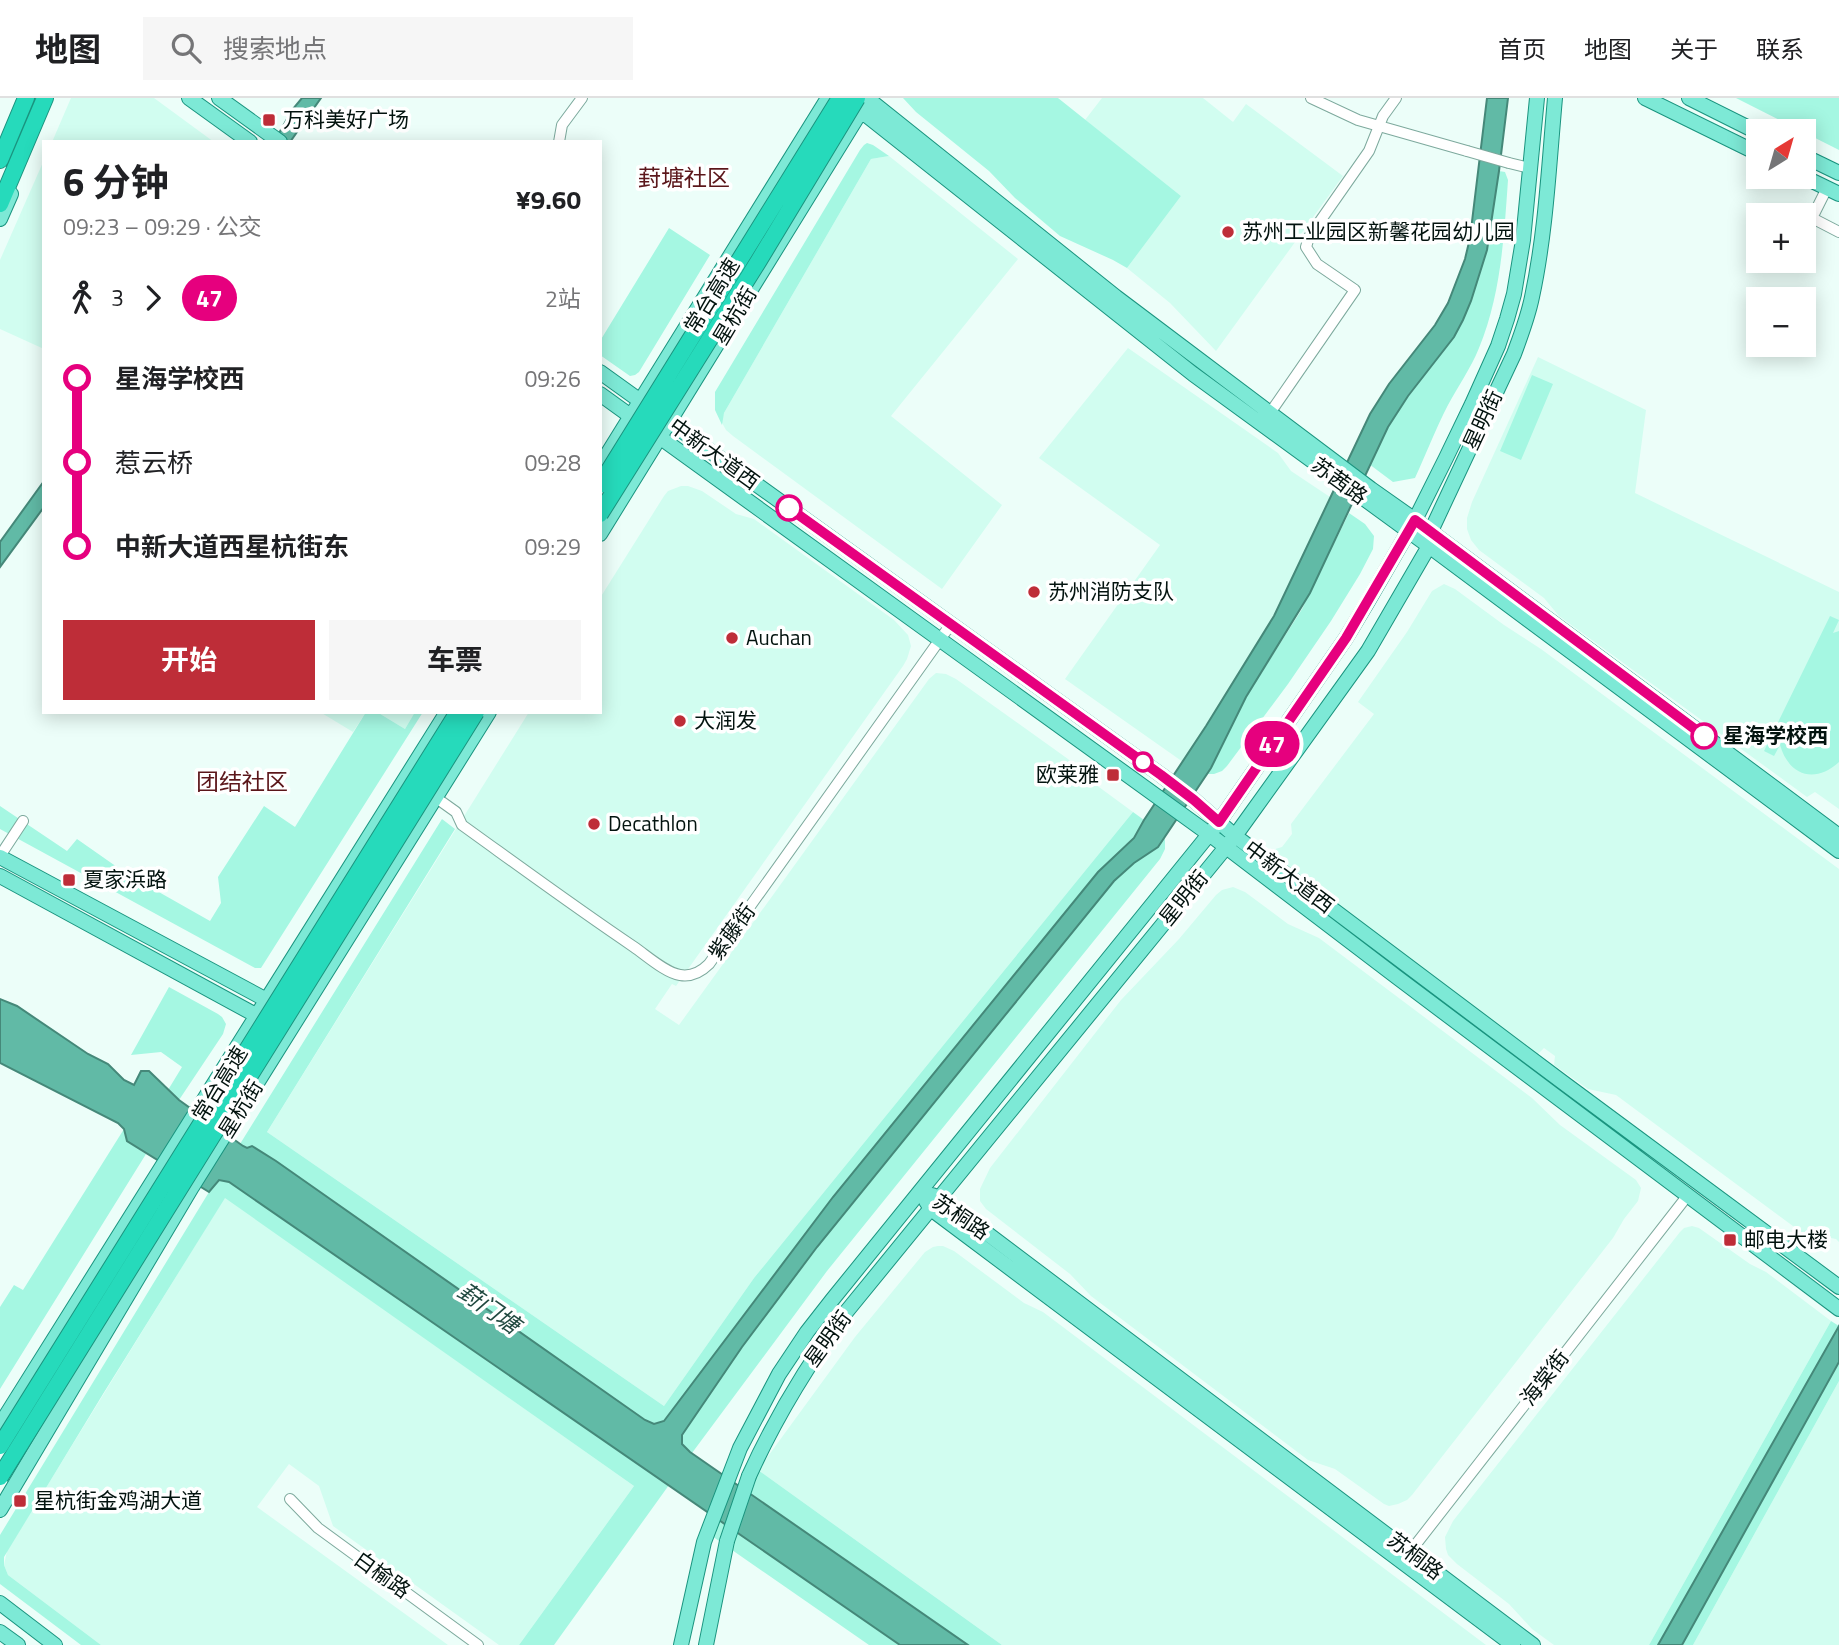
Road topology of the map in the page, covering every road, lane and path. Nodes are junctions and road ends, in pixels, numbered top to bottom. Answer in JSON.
{"nodes":[{"id":1,"x":19,"y":98,"type":"edge"},
{"id":2,"x":26,"y":98,"type":"edge"},
{"id":3,"x":45,"y":98,"type":"edge"},
{"id":4,"x":54,"y":98,"type":"edge"},
{"id":5,"x":188,"y":98,"type":"edge"},
{"id":6,"x":219,"y":98,"type":"edge"},
{"id":7,"x":582,"y":98,"type":"edge"},
{"id":8,"x":828,"y":98,"type":"edge"},
{"id":9,"x":840,"y":98,"type":"edge"},
{"id":10,"x":850,"y":98,"type":"edge"},
{"id":11,"x":1311,"y":98,"type":"edge"},
{"id":12,"x":1396,"y":98,"type":"edge"},
{"id":13,"x":1537,"y":98,"type":"edge"},
{"id":14,"x":1555,"y":98,"type":"edge"},
{"id":15,"x":1645,"y":98,"type":"edge"},
{"id":16,"x":1689,"y":98,"type":"edge"},
{"id":17,"x":864,"y":101,"type":"edge"},
{"id":18,"x":1379,"y":126,"type":"junction"},
{"id":19,"x":1746,"y":126,"type":"edge"},
{"id":20,"x":276,"y":139,"type":"edge"},
{"id":21,"x":247,"y":140,"type":"edge"},
{"id":22,"x":559,"y":140,"type":"edge"},
{"id":23,"x":0,"y":143,"type":"edge"},
{"id":24,"x":1746,"y":148,"type":"edge"},
{"id":25,"x":0,"y":160,"type":"edge"},
{"id":26,"x":1816,"y":162,"type":"edge"},
{"id":27,"x":1530,"y":168,"type":"junction"},
{"id":28,"x":1839,"y":173,"type":"edge"},
{"id":29,"x":1816,"y":183,"type":"edge"},
{"id":30,"x":1833,"y":191,"type":"edge"},
{"id":31,"x":0,"y":204,"type":"edge"},
{"id":32,"x":0,"y":219,"type":"edge"},
{"id":33,"x":1839,"y":232,"type":"edge"},
{"id":34,"x":727,"y":261,"type":"junction"},
{"id":35,"x":602,"y":373,"type":"edge"},
{"id":36,"x":602,"y":395,"type":"edge"},
{"id":37,"x":641,"y":401,"type":"junction"},
{"id":38,"x":655,"y":411,"type":"junction"},
{"id":39,"x":1270,"y":413,"type":"junction"},
{"id":40,"x":631,"y":417,"type":"junction"},
{"id":41,"x":670,"y":422,"type":"junction"},
{"id":42,"x":645,"y":426,"type":"junction"},
{"id":43,"x":660,"y":438,"type":"junction"},
{"id":44,"x":602,"y":464,"type":"edge"},
{"id":45,"x":1332,"y":468,"type":"junction"},
{"id":46,"x":602,"y":482,"type":"edge"},
{"id":47,"x":602,"y":496,"type":"edge"},
{"id":48,"x":602,"y":511,"type":"edge"},
{"id":49,"x":1412,"y":526,"type":"junction"},
{"id":50,"x":602,"y":531,"type":"edge"},
{"id":51,"x":1430,"y":531,"type":"junction"},
{"id":52,"x":1429,"y":546,"type":"junction"},
{"id":53,"x":951,"y":624,"type":"junction"},
{"id":54,"x":940,"y":640,"type":"junction"},
{"id":55,"x":446,"y":714,"type":"edge"},
{"id":56,"x":457,"y":714,"type":"edge"},
{"id":57,"x":475,"y":714,"type":"edge"},
{"id":58,"x":488,"y":714,"type":"edge"},
{"id":59,"x":435,"y":797,"type":"junction"},
{"id":60,"x":23,"y":821,"type":"dead end"},
{"id":61,"x":1219,"y":822,"type":"junction"},
{"id":62,"x":1209,"y":834,"type":"junction"},
{"id":63,"x":1839,"y":836,"type":"edge"},
{"id":64,"x":1230,"y":841,"type":"junction"},
{"id":65,"x":1839,"y":851,"type":"edge"},
{"id":66,"x":0,"y":856,"type":"edge"},
{"id":67,"x":0,"y":876,"type":"edge"},
{"id":68,"x":86,"y":903,"type":"junction"},
{"id":69,"x":78,"y":918,"type":"junction"},
{"id":70,"x":267,"y":1000,"type":"junction"},
{"id":71,"x":258,"y":1016,"type":"junction"},
{"id":72,"x":298,"y":1017,"type":"junction"},
{"id":73,"x":289,"y":1032,"type":"junction"},
{"id":74,"x":919,"y":1191,"type":"junction"},
{"id":75,"x":1688,"y":1195,"type":"junction"},
{"id":76,"x":935,"y":1203,"type":"junction"},
{"id":77,"x":1839,"y":1287,"type":"edge"},
{"id":78,"x":1839,"y":1309,"type":"edge"},
{"id":79,"x":0,"y":1425,"type":"edge"},
{"id":80,"x":0,"y":1447,"type":"edge"},
{"id":81,"x":0,"y":1477,"type":"edge"},
{"id":82,"x":290,"y":1499,"type":"dead end"},
{"id":83,"x":0,"y":1510,"type":"edge"},
{"id":84,"x":1406,"y":1557,"type":"junction"},
{"id":85,"x":0,"y":1603,"type":"edge"},
{"id":86,"x":0,"y":1632,"type":"edge"},
{"id":87,"x":18,"y":1645,"type":"edge"},
{"id":88,"x":55,"y":1645,"type":"edge"},
{"id":89,"x":478,"y":1645,"type":"edge"},
{"id":90,"x":681,"y":1645,"type":"edge"},
{"id":91,"x":706,"y":1645,"type":"edge"},
{"id":92,"x":1513,"y":1645,"type":"edge"},
{"id":93,"x":1533,"y":1645,"type":"edge"}],
"edges":[{"from":1,"to":23,"type":"main road"},
{"from":2,"to":25,"type":"highway"},
{"from":3,"to":31,"type":"highway"},
{"from":4,"to":32,"type":"main road"},
{"from":5,"to":21,"type":"main road"},
{"from":6,"to":20,"type":"main road"},
{"from":7,"to":22,"type":"street"},
{"from":8,"to":34,"type":"main road","name":"星杭街"},
{"from":9,"to":46,"type":"highway","name":"常台高速","bridge":true},
{"from":10,"to":17,"type":"main road","name":"苏茜路"},
{"from":11,"to":18,"type":"street"},
{"from":12,"to":18,"type":"street"},
{"from":13,"to":27,"type":"main road","name":"星明街"},
{"from":14,"to":51,"type":"main road","name":"星明街"},
{"from":15,"to":24,"type":"main road"},
{"from":16,"to":19,"type":"main road"},
{"from":17,"to":39,"type":"main road","name":"苏茜路"},
{"from":17,"to":41,"type":"main road","name":"星杭街"},
{"from":17,"to":45,"type":"main road","name":"苏茜路"},
{"from":17,"to":48,"type":"highway","name":"常台高速","bridge":true},
{"from":18,"to":27,"type":"street","bridge":true},
{"from":18,"to":39,"type":"street"},
{"from":26,"to":28,"type":"main road"},
{"from":27,"to":49,"type":"main road","name":"星明街"},
{"from":29,"to":30,"type":"main road"},
{"from":30,"to":33,"type":"street"},
{"from":34,"to":37,"type":"main road","name":"星杭街"},
{"from":34,"to":38,"type":"main road"},
{"from":35,"to":37,"type":"main road","name":"中新大道西"},
{"from":36,"to":40,"type":"main road","name":"中新大道西"},
{"from":37,"to":38,"type":"main road","name":"中新大道西"},
{"from":37,"to":40,"type":"main road","name":"星杭街"},
{"from":37,"to":42,"type":"main road"},
{"from":38,"to":41,"type":"main road","name":"中新大道西"},
{"from":38,"to":43,"type":"main road"},
{"from":39,"to":45,"type":"main road","name":"苏茜路"},
{"from":40,"to":42,"type":"main road","name":"中新大道西"},
{"from":40,"to":44,"type":"main road","name":"星杭街"},
{"from":41,"to":43,"type":"main road","name":"星杭街"},
{"from":41,"to":53,"type":"main road","name":"中新大道西"},
{"from":42,"to":43,"type":"main road","name":"中新大道西"},
{"from":42,"to":47,"type":"main road"},
{"from":43,"to":50,"type":"main road","name":"星杭街"},
{"from":43,"to":54,"type":"main road","name":"中新大道西"},
{"from":45,"to":49,"type":"main road","name":"苏茜路"},
{"from":49,"to":51,"type":"main road","name":"苏茜路"},
{"from":49,"to":52,"type":"main road","name":"苏茜路"},
{"from":49,"to":61,"type":"main road","name":"星明街"},
{"from":51,"to":52,"type":"main road","name":"星明街"},
{"from":51,"to":63,"type":"main road","name":"苏茜路"},
{"from":52,"to":64,"type":"main road","name":"星明街"},
{"from":52,"to":65,"type":"main road","name":"苏茜路"},
{"from":53,"to":54,"type":"street","name":"紫藤街"},
{"from":53,"to":61,"type":"main road","name":"中新大道西"},
{"from":54,"to":59,"type":"street","name":"紫藤街"},
{"from":54,"to":62,"type":"main road","name":"中新大道西"},
{"from":55,"to":70,"type":"main road","name":"星杭街"},
{"from":56,"to":80,"type":"highway","name":"常台高速","bridge":true},
{"from":57,"to":81,"type":"highway","name":"常台高速","bridge":true},
{"from":58,"to":59,"type":"main road","name":"星杭街"},
{"from":59,"to":72,"type":"main road","name":"星杭街"},
{"from":60,"to":66,"type":"street"},
{"from":61,"to":62,"type":"main road","name":"星明街"},
{"from":61,"to":64,"type":"main road","name":"中新大道西"},
{"from":62,"to":64,"type":"main road","name":"中新大道西"},
{"from":62,"to":74,"type":"main road","name":"星明街"},
{"from":64,"to":75,"type":"main road","name":"中新大道西"},
{"from":64,"to":76,"type":"main road","name":"星明街"},
{"from":64,"to":77,"type":"main road","name":"中新大道西"},
{"from":66,"to":68,"type":"main road"},
{"from":67,"to":69,"type":"main road"},
{"from":68,"to":69,"type":"main road"},
{"from":68,"to":70,"type":"main road"},
{"from":69,"to":71,"type":"main road"},
{"from":70,"to":71,"type":"main road","name":"星杭街"},
{"from":70,"to":72,"type":"main road"},
{"from":71,"to":73,"type":"main road"},
{"from":71,"to":79,"type":"main road","name":"星杭街"},
{"from":72,"to":73,"type":"main road","name":"星杭街"},
{"from":73,"to":83,"type":"main road","name":"星杭街"},
{"from":74,"to":76,"type":"main road","name":"苏桐路"},
{"from":74,"to":90,"type":"main road","name":"星明街"},
{"from":75,"to":78,"type":"main road","name":"中新大道西"},
{"from":75,"to":84,"type":"street","name":"海棠街"},
{"from":76,"to":84,"type":"main road","name":"苏桐路"},
{"from":76,"to":91,"type":"main road","name":"星明街","bridge":true},
{"from":82,"to":89,"type":"street","name":"白榆路"},
{"from":84,"to":92,"type":"main road","name":"苏桐路"},
{"from":84,"to":93,"type":"main road","name":"苏桐路"},
{"from":85,"to":88,"type":"main road"},
{"from":86,"to":87,"type":"main road"}]}
